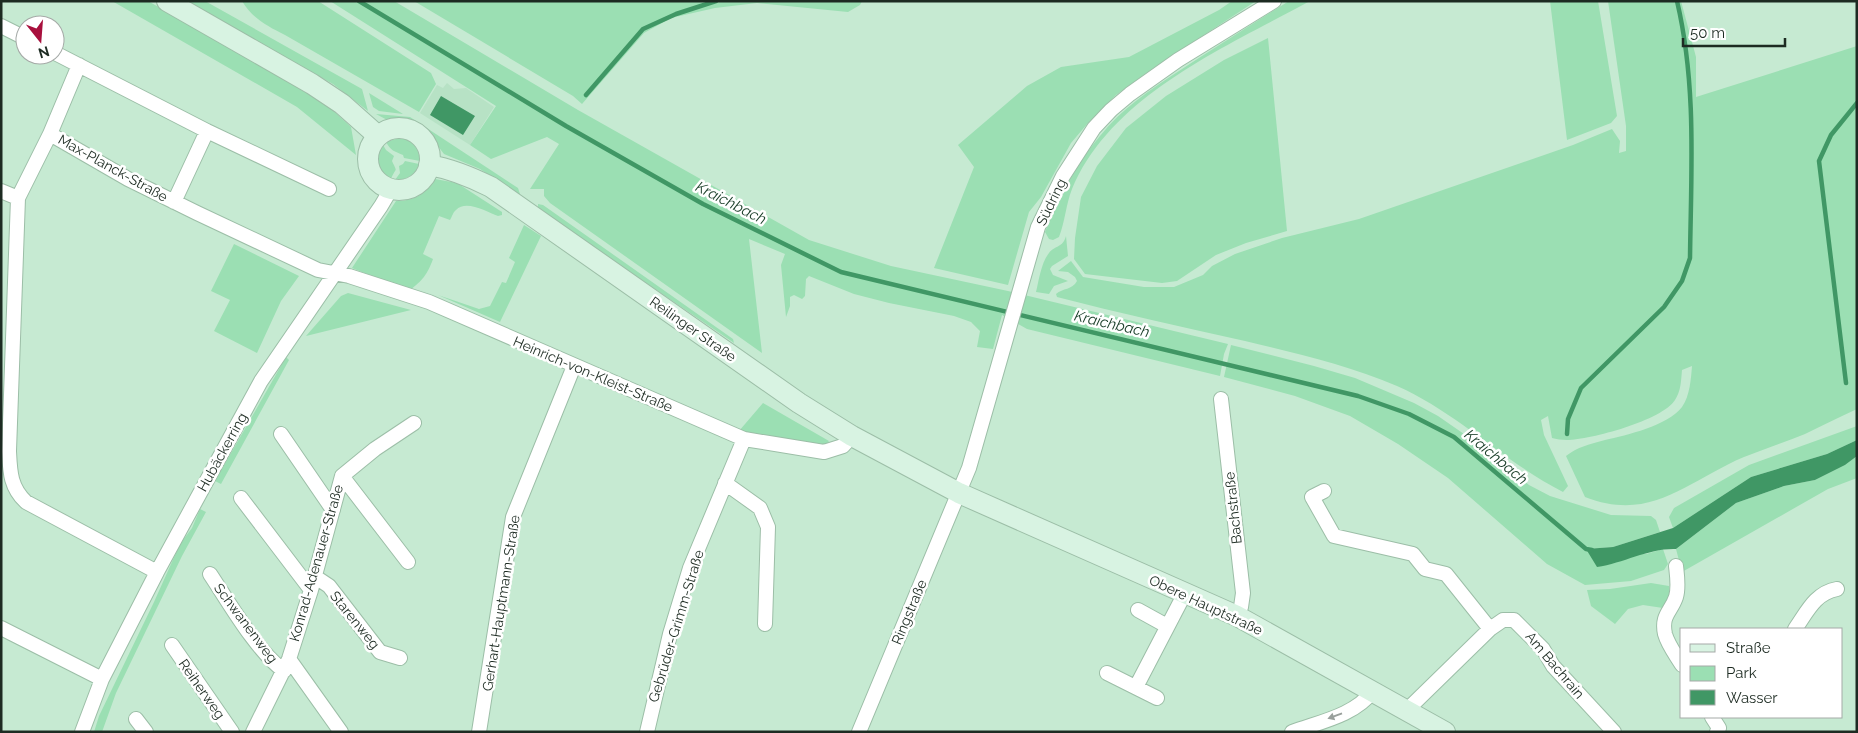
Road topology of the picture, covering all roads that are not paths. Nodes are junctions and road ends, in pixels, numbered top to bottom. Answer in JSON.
{"nodes":[{"id":1,"x":167,"y":1,"type":"edge"},
{"id":2,"x":1274,"y":1,"type":"edge"},
{"id":3,"x":1,"y":26,"type":"edge"},
{"id":4,"x":15,"y":33,"type":"edge"},
{"id":5,"x":65,"y":58,"type":"edge"},
{"id":6,"x":79,"y":65,"type":"junction"},
{"id":7,"x":208,"y":131,"type":"junction"},
{"id":8,"x":50,"y":134,"type":"junction"},
{"id":9,"x":378,"y":136,"type":"junction"},
{"id":10,"x":429,"y":165,"type":"junction"},
{"id":11,"x":391,"y":188,"type":"junction"},
{"id":12,"x":329,"y":189,"type":"dead end"},
{"id":13,"x":1,"y":191,"type":"edge"},
{"id":14,"x":18,"y":198,"type":"junction"},
{"id":15,"x":174,"y":202,"type":"junction"},
{"id":16,"x":334,"y":274,"type":"junction"},
{"id":17,"x":574,"y":366,"type":"junction"},
{"id":18,"x":1221,"y":399,"type":"dead end"},
{"id":19,"x":414,"y":422,"type":"dead end"},
{"id":20,"x":6,"y":428,"type":"edge"},
{"id":21,"x":282,"y":434,"type":"dead end"},
{"id":22,"x":852,"y":436,"type":"junction"},
{"id":23,"x":744,"y":439,"type":"junction"},
{"id":24,"x":342,"y":476,"type":"junction"},
{"id":25,"x":725,"y":483,"type":"junction"},
{"id":26,"x":6,"y":485,"type":"edge"},
{"id":27,"x":1324,"y":490,"type":"dead end"},
{"id":28,"x":959,"y":493,"type":"junction"},
{"id":29,"x":241,"y":498,"type":"dead end"},
{"id":30,"x":333,"y":510,"type":"junction"},
{"id":31,"x":408,"y":562,"type":"dead end"},
{"id":32,"x":1676,"y":566,"type":"dead end"},
{"id":33,"x":157,"y":572,"type":"junction"},
{"id":34,"x":210,"y":574,"type":"dead end"},
{"id":35,"x":313,"y":583,"type":"junction"},
{"id":36,"x":1837,"y":589,"type":"dead end"},
{"id":37,"x":1185,"y":594,"type":"junction"},
{"id":38,"x":1138,"y":610,"type":"dead end"},
{"id":39,"x":1237,"y":616,"type":"junction"},
{"id":40,"x":765,"y":624,"type":"dead end"},
{"id":41,"x":1167,"y":626,"type":"junction"},
{"id":42,"x":1,"y":628,"type":"edge"},
{"id":43,"x":1796,"y":628,"type":"edge"},
{"id":44,"x":1490,"y":629,"type":"junction"},
{"id":45,"x":172,"y":645,"type":"dead end"},
{"id":46,"x":400,"y":658,"type":"dead end"},
{"id":47,"x":1680,"y":661,"type":"edge"},
{"id":48,"x":286,"y":665,"type":"junction"},
{"id":49,"x":1107,"y":673,"type":"dead end"},
{"id":50,"x":102,"y":679,"type":"junction"},
{"id":51,"x":1136,"y":687,"type":"junction"},
{"id":52,"x":1373,"y":691,"type":"junction"},
{"id":53,"x":1158,"y":698,"type":"dead end"},
{"id":54,"x":1407,"y":710,"type":"junction"},
{"id":55,"x":1727,"y":718,"type":"edge"},
{"id":56,"x":136,"y":719,"type":"dead end"},
{"id":57,"x":1716,"y":726,"type":"edge"},
{"id":58,"x":254,"y":731,"type":"edge"},
{"id":59,"x":82,"y":732,"type":"edge"},
{"id":60,"x":146,"y":732,"type":"edge"},
{"id":61,"x":232,"y":732,"type":"edge"},
{"id":62,"x":342,"y":732,"type":"edge"},
{"id":63,"x":479,"y":732,"type":"edge"},
{"id":64,"x":647,"y":732,"type":"edge"},
{"id":65,"x":859,"y":732,"type":"edge"},
{"id":66,"x":1292,"y":732,"type":"edge"},
{"id":67,"x":1445,"y":732,"type":"edge"},
{"id":68,"x":1614,"y":732,"type":"edge"}],
"edges":[{"from":1,"to":9,"type":"main road"},
{"from":2,"to":28,"type":"street","name":"Südring"},
{"from":3,"to":4,"type":"street"},
{"from":5,"to":6,"type":"street"},
{"from":6,"to":7,"type":"street"},
{"from":6,"to":8,"type":"street"},
{"from":7,"to":12,"type":"street"},
{"from":7,"to":15,"type":"street"},
{"from":8,"to":14,"type":"street","name":"Max-Planck-Straße"},
{"from":8,"to":15,"type":"street","name":"Max-Planck-Straße"},
{"from":9,"to":10,"type":"main road"},
{"from":9,"to":11,"type":"main road"},
{"from":10,"to":11,"type":"main road"},
{"from":10,"to":22,"type":"main road","name":"Reilinger Straße"},
{"from":11,"to":16,"type":"street","name":"Hubäckerring"},
{"from":13,"to":14,"type":"street"},
{"from":14,"to":20,"type":"street","name":"Max-Planck-Straße"},
{"from":15,"to":16,"type":"street","name":"Max-Planck-Straße"},
{"from":16,"to":17,"type":"street","name":"Heinrich-von-Kleist-Straße"},
{"from":16,"to":33,"type":"street","name":"Hubäckerring"},
{"from":17,"to":23,"type":"street","name":"Heinrich-von-Kleist-Straße"},
{"from":17,"to":63,"type":"street","name":"Gerhart-Hauptmann-Straße"},
{"from":18,"to":39,"type":"street","name":"Bachstraße"},
{"from":19,"to":24,"type":"street","name":"Konrad-Adenauer-Straße"},
{"from":20,"to":26,"type":"street","name":"Max-Planck-Straße"},
{"from":21,"to":30,"type":"street"},
{"from":22,"to":23,"type":"street","name":"Heinrich-von-Kleist-Straße"},
{"from":22,"to":28,"type":"main road","name":"Reilinger Straße"},
{"from":23,"to":25,"type":"street","name":"Gebrüder-Grimm-Straße"},
{"from":24,"to":30,"type":"street","name":"Konrad-Adenauer-Straße"},
{"from":24,"to":31,"type":"street"},
{"from":25,"to":40,"type":"street"},
{"from":25,"to":64,"type":"street","name":"Gebrüder-Grimm-Straße"},
{"from":26,"to":33,"type":"street","name":"Max-Planck-Straße"},
{"from":27,"to":44,"type":"street"},
{"from":28,"to":37,"type":"main road","name":"Obere Hauptstraße"},
{"from":28,"to":65,"type":"street","name":"Ringstraße"},
{"from":29,"to":35,"type":"street","name":"Starenweg"},
{"from":30,"to":35,"type":"street","name":"Konrad-Adenauer-Straße"},
{"from":32,"to":47,"type":"street"},
{"from":33,"to":50,"type":"street","name":"Hubäckerring"},
{"from":34,"to":48,"type":"street","name":"Schwanenweg"},
{"from":35,"to":46,"type":"street","name":"Starenweg"},
{"from":35,"to":48,"type":"street","name":"Konrad-Adenauer-Straße"},
{"from":36,"to":43,"type":"street"},
{"from":37,"to":39,"type":"main road","name":"Obere Hauptstraße"},
{"from":37,"to":41,"type":"street"},
{"from":38,"to":41,"type":"street"},
{"from":39,"to":52,"type":"main road","name":"Obere Hauptstraße"},
{"from":41,"to":51,"type":"street"},
{"from":42,"to":50,"type":"street"},
{"from":44,"to":54,"type":"street","name":"Am Bachrain"},
{"from":44,"to":68,"type":"street","name":"Am Bachrain"},
{"from":45,"to":61,"type":"street","name":"Reiherweg"},
{"from":48,"to":58,"type":"street","name":"Konrad-Adenauer-Straße"},
{"from":48,"to":62,"type":"street","name":"Schwanenweg"},
{"from":49,"to":51,"type":"street"},
{"from":50,"to":59,"type":"street","name":"Hubäckerring"},
{"from":51,"to":53,"type":"street"},
{"from":52,"to":54,"type":"main road","name":"Obere Hauptstraße"},
{"from":52,"to":66,"type":"street","one_way":true},
{"from":54,"to":67,"type":"main road","name":"Obere Hauptstraße"},
{"from":55,"to":57,"type":"street"},
{"from":56,"to":60,"type":"street"}]}
